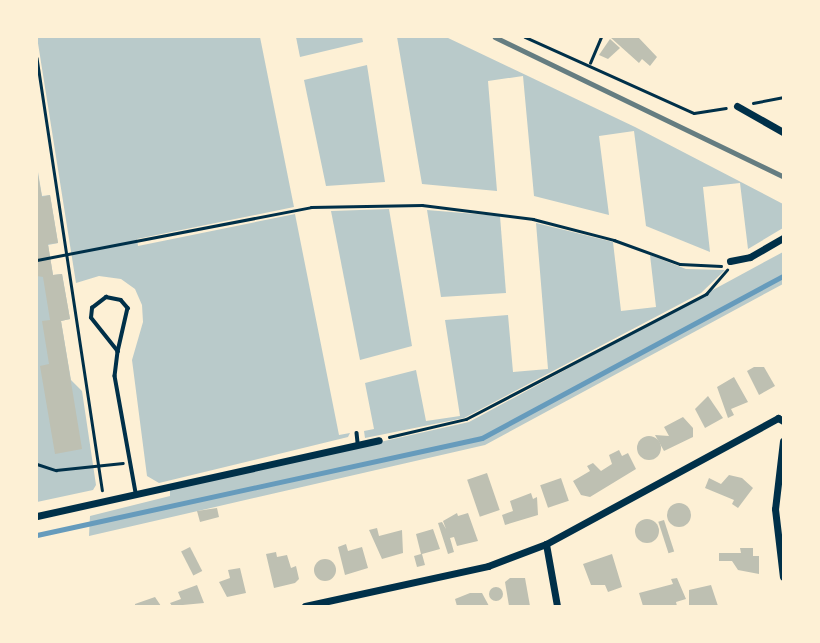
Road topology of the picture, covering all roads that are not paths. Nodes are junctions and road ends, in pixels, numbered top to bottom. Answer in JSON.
{"nodes":[{"id":1,"x":737,"y":106,"type":"road end"},
{"id":2,"x":783,"y":132,"type":"edge"},
{"id":3,"x":783,"y":238,"type":"edge"},
{"id":4,"x":730,"y":261,"type":"road end"},
{"id":5,"x":118,"y":352,"type":"junction"},
{"id":6,"x":783,"y":421,"type":"edge"},
{"id":7,"x":357,"y":433,"type":"dead end"},
{"id":8,"x":379,"y":440,"type":"road end"},
{"id":9,"x":783,"y":441,"type":"edge"},
{"id":10,"x":358,"y":443,"type":"junction"},
{"id":11,"x":136,"y":493,"type":"junction"},
{"id":12,"x":37,"y":516,"type":"edge"},
{"id":13,"x":546,"y":544,"type":"junction"},
{"id":14,"x":783,"y":577,"type":"edge"},
{"id":15,"x":338,"y":603,"type":"edge"},
{"id":16,"x":305,"y":606,"type":"edge"},
{"id":17,"x":558,"y":606,"type":"edge"}],
"edges":[{"from":1,"to":2,"type":"street"},
{"from":3,"to":4,"type":"street"},
{"from":5,"to":5,"type":"lane"},
{"from":5,"to":11,"type":"lane"},
{"from":6,"to":13,"type":"street"},
{"from":7,"to":10,"type":"lane"},
{"from":8,"to":10,"type":"street"},
{"from":9,"to":14,"type":"street"},
{"from":10,"to":11,"type":"street"},
{"from":11,"to":12,"type":"street"},
{"from":13,"to":15,"type":"street"},
{"from":13,"to":17,"type":"street"},
{"from":15,"to":16,"type":"street"}]}
